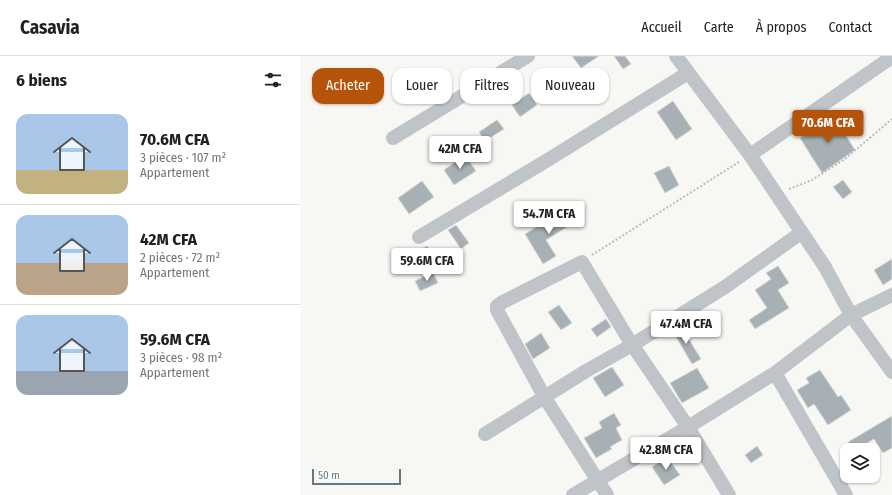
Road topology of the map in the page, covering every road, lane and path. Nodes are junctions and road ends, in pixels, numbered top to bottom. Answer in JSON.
{"nodes":[{"id":1,"x":528,"y":56,"type":"edge"},
{"id":2,"x":676,"y":56,"type":"edge"},
{"id":3,"x":892,"y":57,"type":"edge"},
{"id":4,"x":688,"y":73,"type":"junction"},
{"id":5,"x":892,"y":119,"type":"edge"},
{"id":6,"x":393,"y":138,"type":"dead end"},
{"id":7,"x":750,"y":155,"type":"junction"},
{"id":8,"x":777,"y":194,"type":"junction"},
{"id":9,"x":802,"y":232,"type":"junction"},
{"id":10,"x":419,"y":237,"type":"dead end"},
{"id":11,"x":582,"y":262,"type":"junction"},
{"id":12,"x":892,"y":295,"type":"edge"},
{"id":13,"x":852,"y":315,"type":"junction"},
{"id":14,"x":632,"y":345,"type":"junction"},
{"id":15,"x":892,"y":372,"type":"edge"},
{"id":16,"x":775,"y":373,"type":"junction"},
{"id":17,"x":545,"y":398,"type":"junction"},
{"id":18,"x":688,"y":427,"type":"junction"},
{"id":19,"x":485,"y":434,"type":"dead end"},
{"id":20,"x":598,"y":480,"type":"junction"},
{"id":21,"x":573,"y":495,"type":"edge"},
{"id":22,"x":607,"y":495,"type":"edge"},
{"id":23,"x":729,"y":495,"type":"edge"},
{"id":24,"x":846,"y":495,"type":"edge"}],
"edges":[{"from":1,"to":6,"type":"street"},
{"from":2,"to":4,"type":"street"},
{"from":3,"to":7,"type":"street"},
{"from":4,"to":7,"type":"street"},
{"from":4,"to":10,"type":"street"},
{"from":5,"to":8,"type":"path"},
{"from":7,"to":8,"type":"street"},
{"from":7,"to":11,"type":"path"},
{"from":8,"to":9,"type":"street"},
{"from":9,"to":13,"type":"street"},
{"from":9,"to":14,"type":"street"},
{"from":11,"to":14,"type":"street"},
{"from":11,"to":17,"type":"street"},
{"from":12,"to":13,"type":"street"},
{"from":13,"to":15,"type":"street"},
{"from":13,"to":16,"type":"street"},
{"from":14,"to":17,"type":"street"},
{"from":14,"to":18,"type":"street"},
{"from":16,"to":18,"type":"street"},
{"from":16,"to":24,"type":"street"},
{"from":17,"to":19,"type":"street"},
{"from":17,"to":20,"type":"street"},
{"from":18,"to":20,"type":"street"},
{"from":18,"to":23,"type":"street"},
{"from":20,"to":21,"type":"street"},
{"from":20,"to":22,"type":"street"}]}
